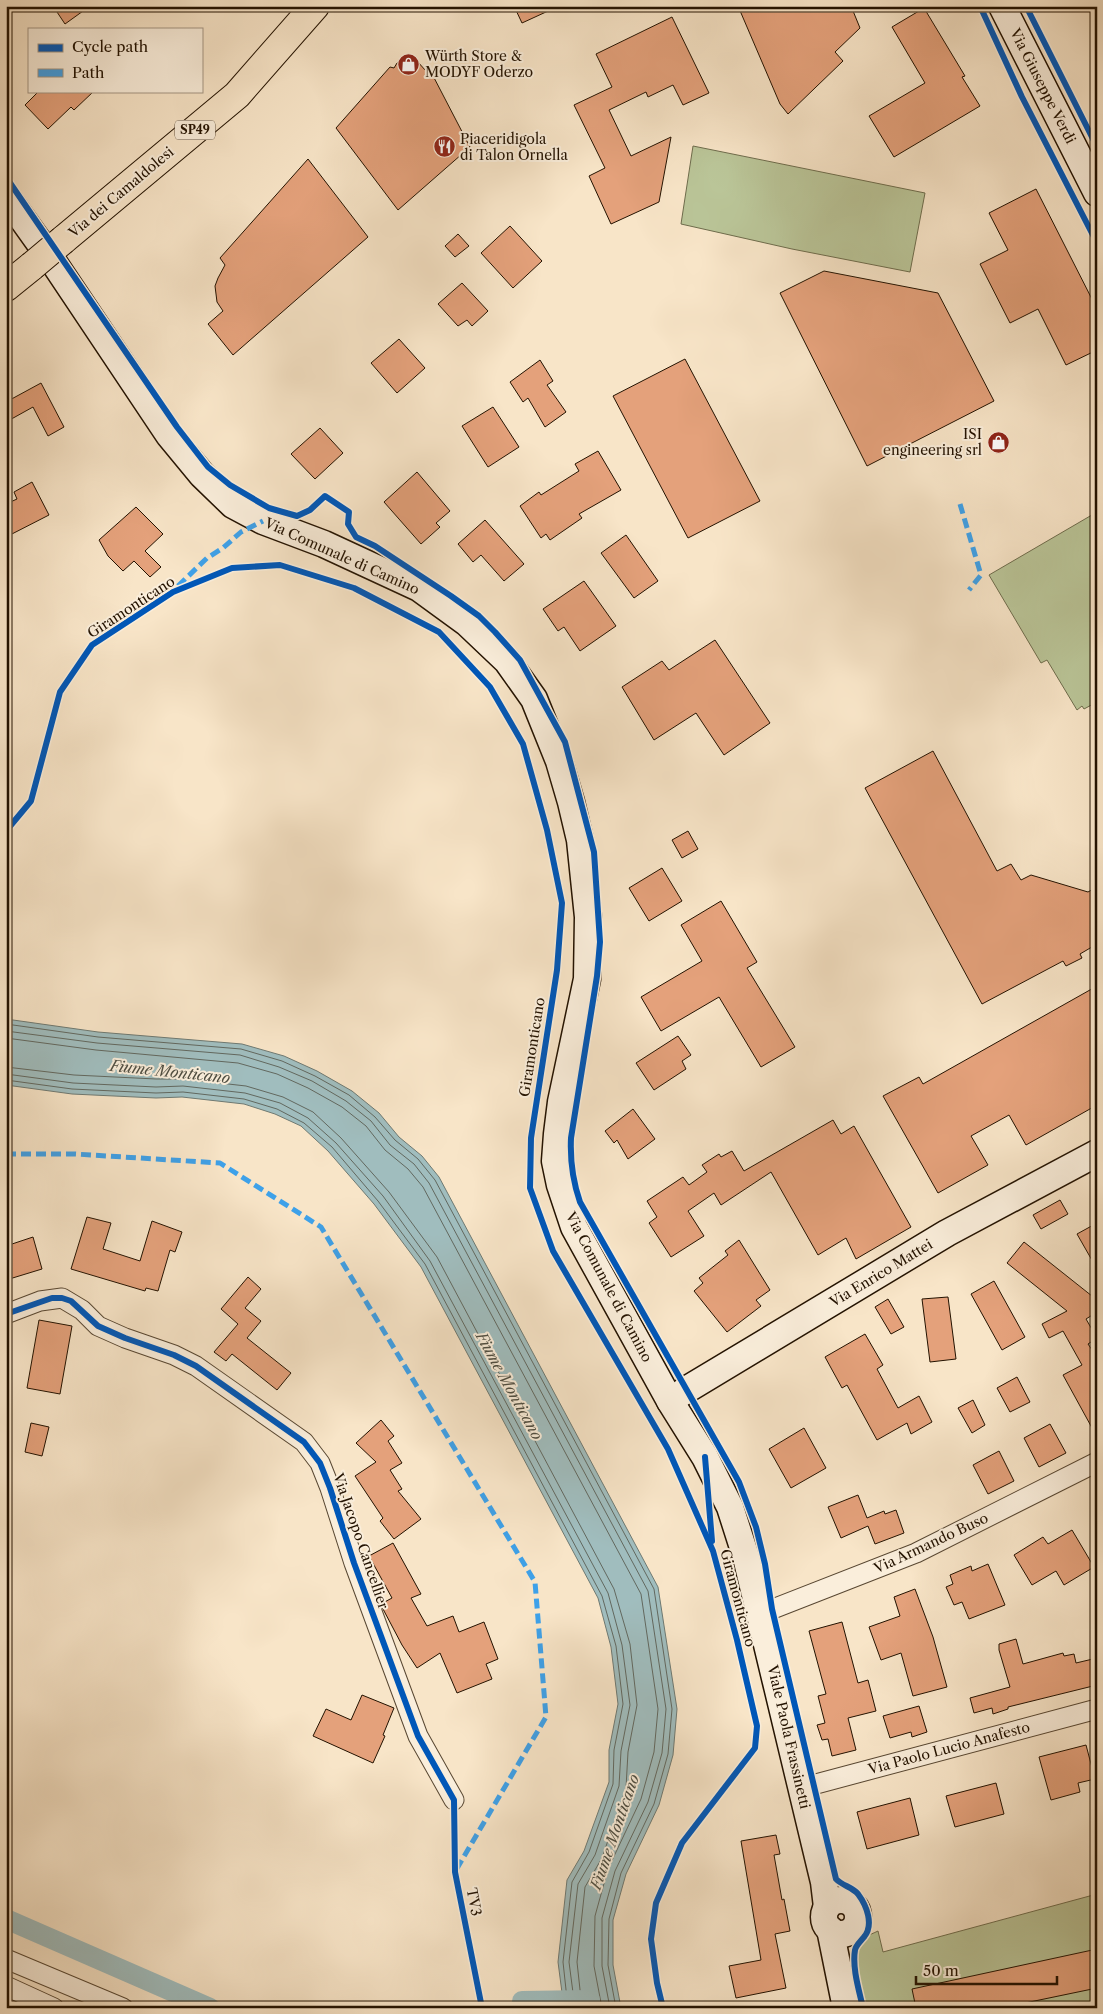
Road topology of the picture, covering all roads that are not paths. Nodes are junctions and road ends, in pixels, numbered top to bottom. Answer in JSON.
{"nodes":[{"id":1,"x":315,"y":6,"type":"edge"},
{"id":2,"x":1002,"y":6,"type":"edge"},
{"id":3,"x":1097,"y":193,"type":"edge"},
{"id":4,"x":6,"y":196,"type":"edge"},
{"id":5,"x":6,"y":287,"type":"edge"},
{"id":6,"x":1097,"y":1153,"type":"edge"},
{"id":7,"x":6,"y":1314,"type":"edge"},
{"id":8,"x":670,"y":1401,"type":"junction"},
{"id":9,"x":1097,"y":1462,"type":"edge"},
{"id":10,"x":760,"y":1614,"type":"junction"},
{"id":11,"x":1097,"y":1708,"type":"edge"},
{"id":12,"x":801,"y":1788,"type":"junction"},
{"id":13,"x":454,"y":1800,"type":"dead end"},
{"id":14,"x":10,"y":1964,"type":"edge"},
{"id":15,"x":6,"y":1986,"type":"edge"},
{"id":16,"x":54,"y":2008,"type":"edge"},
{"id":17,"x":123,"y":2008,"type":"edge"},
{"id":18,"x":846,"y":2008,"type":"edge"}],
"edges":[{"from":1,"to":5,"type":"main road","name":"Via dei Camaldolesi","number":"SP49","bridge":true},
{"from":2,"to":3,"type":"street","name":"Via Giuseppe Verdi"},
{"from":4,"to":8,"type":"street","name":"Via Comunale di Camino"},
{"from":6,"to":8,"type":"street","name":"Via Enrico Mattei"},
{"from":7,"to":13,"type":"street","name":"Via Jacopo Cancellier"},
{"from":8,"to":10,"type":"street","name":"Viale Paola Frassinetti"},
{"from":9,"to":10,"type":"street","name":"Via Armando Buso"},
{"from":10,"to":12,"type":"street","name":"Viale Paola Frassinetti"},
{"from":11,"to":12,"type":"street","name":"Via Paolo Lucio Anafesto"},
{"from":12,"to":18,"type":"street","name":"Viale Paola Frassinetti"},
{"from":14,"to":17,"type":"street"},
{"from":15,"to":16,"type":"street"}]}
